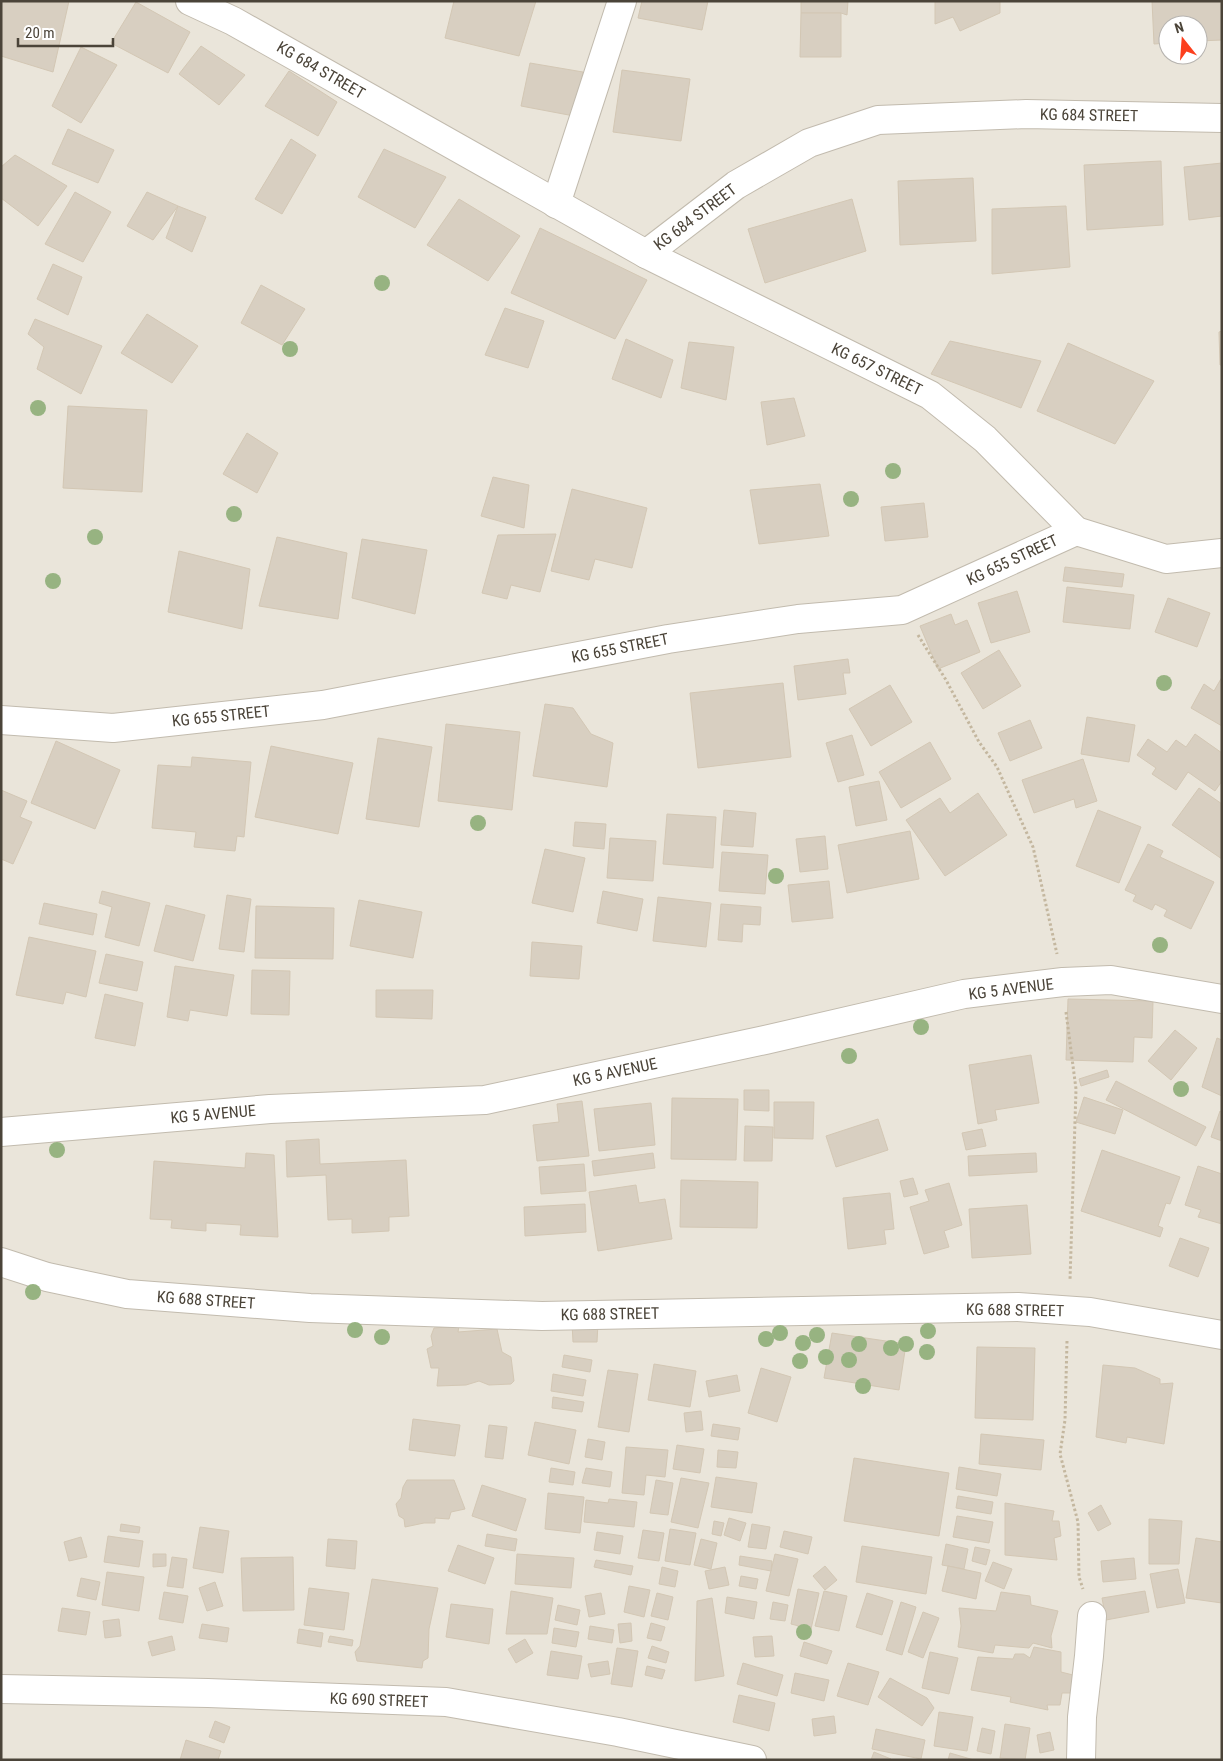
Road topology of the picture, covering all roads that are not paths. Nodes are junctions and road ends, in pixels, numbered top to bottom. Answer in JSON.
{"nodes":[{"id":1,"x":190,"y":1,"type":"edge"},
{"id":2,"x":622,"y":1,"type":"edge"},
{"id":3,"x":1222,"y":118,"type":"edge"},
{"id":4,"x":556,"y":204,"type":"junction"},
{"id":5,"x":646,"y":254,"type":"junction"},
{"id":6,"x":1076,"y":531,"type":"junction"},
{"id":7,"x":1222,"y":553,"type":"edge"},
{"id":8,"x":1,"y":720,"type":"edge"},
{"id":9,"x":1222,"y":998,"type":"edge"},
{"id":10,"x":1,"y":1132,"type":"edge"},
{"id":11,"x":1,"y":1262,"type":"edge"},
{"id":12,"x":1222,"y":1336,"type":"edge"},
{"id":13,"x":1092,"y":1616,"type":"road end"},
{"id":14,"x":1,"y":1689,"type":"edge"},
{"id":15,"x":752,"y":1760,"type":"edge"},
{"id":16,"x":1081,"y":1760,"type":"edge"}],
"edges":[{"from":1,"to":4,"type":"street","name":"KG 684 STREET"},
{"from":2,"to":4,"type":"street"},
{"from":3,"to":5,"type":"street","name":"KG 684 STREET"},
{"from":4,"to":5,"type":"street","name":"KG 684 STREET"},
{"from":5,"to":6,"type":"street","name":"KG 657 STREET"},
{"from":6,"to":7,"type":"street","name":"KG 655 STREET"},
{"from":6,"to":8,"type":"street","name":"KG 655 STREET"},
{"from":9,"to":10,"type":"street","name":"KG 5 AVENUE"},
{"from":11,"to":12,"type":"street","name":"KG 688 STREET"},
{"from":13,"to":16,"type":"street"},
{"from":14,"to":15,"type":"street","name":"KG 690 STREET"}]}
